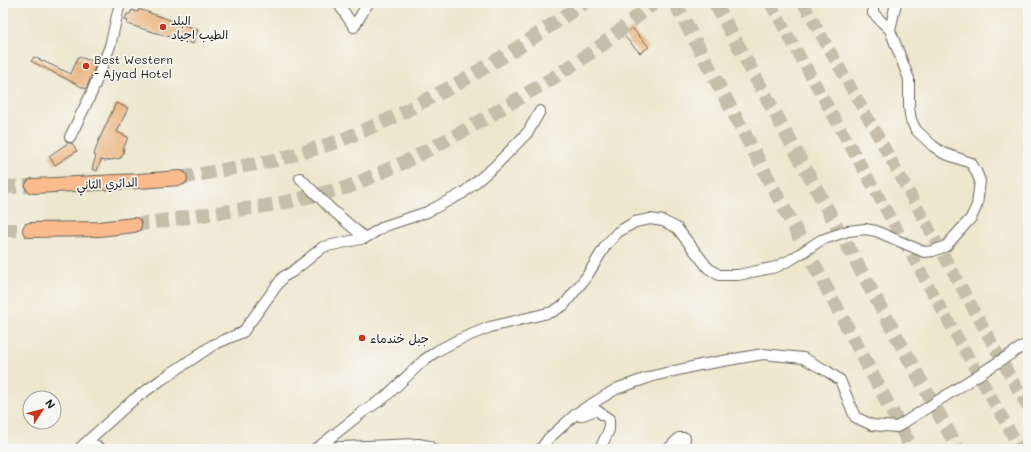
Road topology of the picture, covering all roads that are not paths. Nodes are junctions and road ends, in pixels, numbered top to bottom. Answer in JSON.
{"nodes":[{"id":1,"x":120,"y":3,"type":"edge"},
{"id":2,"x":338,"y":3,"type":"edge"},
{"id":3,"x":368,"y":3,"type":"edge"},
{"id":4,"x":873,"y":3,"type":"edge"},
{"id":5,"x":896,"y":3,"type":"edge"},
{"id":6,"x":890,"y":30,"type":"junction"},
{"id":7,"x":540,"y":111,"type":"dead end"},
{"id":8,"x":70,"y":137,"type":"dead end"},
{"id":9,"x":180,"y":178,"type":"tunnel mouth"},
{"id":10,"x":300,"y":178,"type":"dead end"},
{"id":11,"x":33,"y":186,"type":"tunnel mouth"},
{"id":12,"x":134,"y":226,"type":"tunnel mouth"},
{"id":13,"x":30,"y":230,"type":"tunnel mouth"},
{"id":14,"x":365,"y":238,"type":"junction"},
{"id":15,"x":1028,"y":343,"type":"edge"},
{"id":16,"x":568,"y":421,"type":"junction"},
{"id":17,"x":79,"y":448,"type":"edge"},
{"id":18,"x":101,"y":449,"type":"edge"},
{"id":19,"x":316,"y":449,"type":"edge"},
{"id":20,"x":432,"y":449,"type":"edge"},
{"id":21,"x":541,"y":449,"type":"edge"},
{"id":22,"x":600,"y":449,"type":"edge"},
{"id":23,"x":668,"y":449,"type":"edge"},
{"id":24,"x":683,"y":449,"type":"edge"}],
"edges":[{"from":1,"to":8,"type":"street"},
{"from":2,"to":3,"type":"street"},
{"from":4,"to":6,"type":"street"},
{"from":5,"to":6,"type":"street"},
{"from":6,"to":19,"type":"street"},
{"from":7,"to":14,"type":"street"},
{"from":9,"to":11,"type":"highway","name":"الدائري الثاني"},
{"from":10,"to":14,"type":"street"},
{"from":12,"to":13,"type":"highway"},
{"from":14,"to":17,"type":"street"},
{"from":15,"to":16,"type":"street"},
{"from":16,"to":21,"type":"street"},
{"from":16,"to":22,"type":"street"},
{"from":17,"to":18,"type":"street"},
{"from":19,"to":20,"type":"street"},
{"from":23,"to":24,"type":"street"}]}
